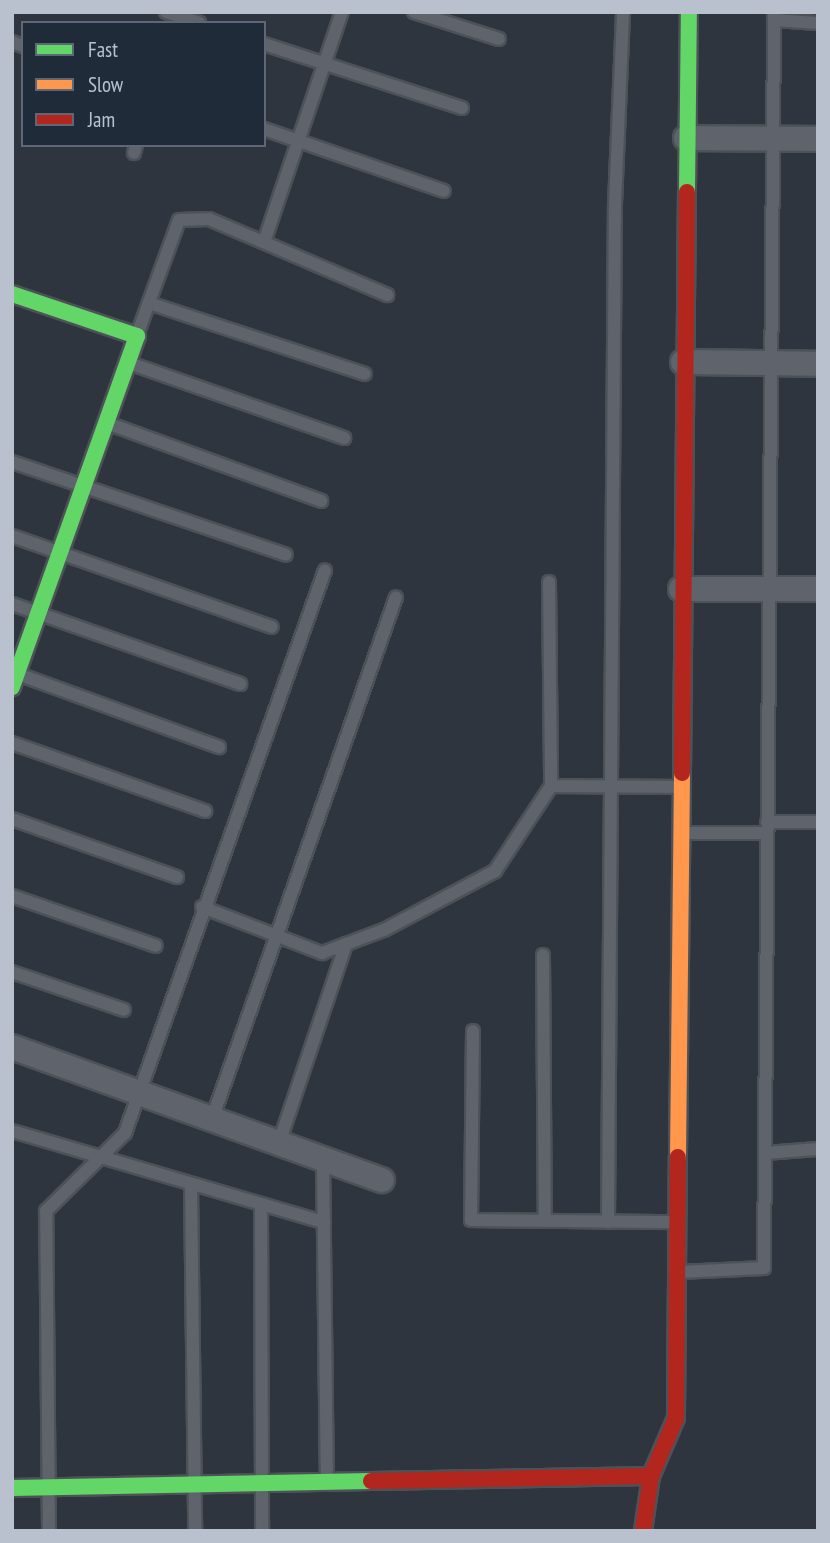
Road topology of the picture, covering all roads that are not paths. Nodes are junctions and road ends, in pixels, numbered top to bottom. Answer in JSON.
{"nodes":[{"id":1,"x":166,"y":12,"type":"edge"},
{"id":2,"x":342,"y":12,"type":"edge"},
{"id":3,"x":414,"y":12,"type":"edge"},
{"id":4,"x":623,"y":12,"type":"edge"},
{"id":5,"x":689,"y":12,"type":"edge"},
{"id":6,"x":774,"y":16,"type":"edge"},
{"id":7,"x":180,"y":17,"type":"edge"},
{"id":8,"x":818,"y":23,"type":"edge"},
{"id":9,"x":499,"y":39,"type":"dead end"},
{"id":10,"x":266,"y":45,"type":"edge"},
{"id":11,"x":324,"y":64,"type":"junction"},
{"id":12,"x":462,"y":108,"type":"dead end"},
{"id":13,"x":266,"y":130,"type":"edge"},
{"id":14,"x":686,"y":138,"type":"junction"},
{"id":15,"x":773,"y":138,"type":"junction"},
{"id":16,"x":818,"y":139,"type":"edge"},
{"id":17,"x":298,"y":141,"type":"junction"},
{"id":18,"x":444,"y":191,"type":"dead end"},
{"id":19,"x":264,"y":242,"type":"junction"},
{"id":20,"x":12,"y":294,"type":"edge"},
{"id":21,"x":387,"y":295,"type":"dead end"},
{"id":22,"x":149,"y":303,"type":"junction"},
{"id":23,"x":137,"y":336,"type":"junction"},
{"id":24,"x":683,"y":362,"type":"junction"},
{"id":25,"x":128,"y":363,"type":"junction"},
{"id":26,"x":771,"y":363,"type":"junction"},
{"id":27,"x":818,"y":364,"type":"edge"},
{"id":28,"x":365,"y":374,"type":"dead end"},
{"id":29,"x":106,"y":423,"type":"junction"},
{"id":30,"x":344,"y":438,"type":"dead end"},
{"id":31,"x":12,"y":462,"type":"edge"},
{"id":32,"x":84,"y":485,"type":"junction"},
{"id":33,"x":321,"y":501,"type":"dead end"},
{"id":34,"x":12,"y":536,"type":"edge"},
{"id":35,"x":60,"y":552,"type":"junction"},
{"id":36,"x":286,"y":555,"type":"dead end"},
{"id":37,"x":325,"y":570,"type":"dead end"},
{"id":38,"x":549,"y":582,"type":"dead end"},
{"id":39,"x":681,"y":589,"type":"junction"},
{"id":40,"x":769,"y":589,"type":"junction"},
{"id":41,"x":818,"y":589,"type":"edge"},
{"id":42,"x":396,"y":597,"type":"dead end"},
{"id":43,"x":12,"y":604,"type":"edge"},
{"id":44,"x":39,"y":613,"type":"junction"},
{"id":45,"x":272,"y":627,"type":"dead end"},
{"id":46,"x":14,"y":678,"type":"edge"},
{"id":47,"x":240,"y":684,"type":"dead end"},
{"id":48,"x":12,"y":743,"type":"edge"},
{"id":49,"x":219,"y":747,"type":"dead end"},
{"id":50,"x":551,"y":786,"type":"junction"},
{"id":51,"x":609,"y":786,"type":"junction"},
{"id":52,"x":679,"y":787,"type":"junction"},
{"id":53,"x":205,"y":811,"type":"dead end"},
{"id":54,"x":12,"y":819,"type":"edge"},
{"id":55,"x":818,"y":822,"type":"edge"},
{"id":56,"x":767,"y":827,"type":"junction"},
{"id":57,"x":679,"y":833,"type":"junction"},
{"id":58,"x":177,"y":877,"type":"dead end"},
{"id":59,"x":12,"y":896,"type":"edge"},
{"id":60,"x":202,"y":907,"type":"junction"},
{"id":61,"x":277,"y":935,"type":"junction"},
{"id":62,"x":345,"y":944,"type":"junction"},
{"id":63,"x":156,"y":946,"type":"dead end"},
{"id":64,"x":543,"y":955,"type":"dead end"},
{"id":65,"x":12,"y":972,"type":"edge"},
{"id":66,"x":124,"y":1010,"type":"dead end"},
{"id":67,"x":473,"y":1031,"type":"dead end"},
{"id":68,"x":12,"y":1047,"type":"edge"},
{"id":69,"x":136,"y":1092,"type":"junction"},
{"id":70,"x":212,"y":1119,"type":"junction"},
{"id":71,"x":12,"y":1131,"type":"edge"},
{"id":72,"x":279,"y":1143,"type":"junction"},
{"id":73,"x":818,"y":1149,"type":"edge"},
{"id":74,"x":765,"y":1153,"type":"junction"},
{"id":75,"x":323,"y":1159,"type":"junction"},
{"id":76,"x":100,"y":1160,"type":"junction"},
{"id":77,"x":382,"y":1180,"type":"dead end"},
{"id":78,"x":191,"y":1185,"type":"junction"},
{"id":79,"x":261,"y":1204,"type":"junction"},
{"id":80,"x":545,"y":1221,"type":"junction"},
{"id":81,"x":324,"y":1222,"type":"junction"},
{"id":82,"x":608,"y":1222,"type":"junction"},
{"id":83,"x":677,"y":1222,"type":"junction"},
{"id":84,"x":676,"y":1273,"type":"junction"},
{"id":85,"x":651,"y":1476,"type":"junction"},
{"id":86,"x":327,"y":1482,"type":"junction"},
{"id":87,"x":262,"y":1483,"type":"junction"},
{"id":88,"x":194,"y":1485,"type":"junction"},
{"id":89,"x":49,"y":1487,"type":"junction"},
{"id":90,"x":12,"y":1488,"type":"edge"},
{"id":91,"x":49,"y":1531,"type":"edge"},
{"id":92,"x":195,"y":1531,"type":"edge"},
{"id":93,"x":262,"y":1531,"type":"edge"},
{"id":94,"x":643,"y":1531,"type":"edge"}],
"edges":[{"from":1,"to":7,"type":"lane"},
{"from":2,"to":11,"type":"lane"},
{"from":3,"to":9,"type":"lane"},
{"from":4,"to":51,"type":"lane"},
{"from":5,"to":14,"type":"street"},
{"from":6,"to":8,"type":"lane"},
{"from":6,"to":15,"type":"lane"},
{"from":10,"to":11,"type":"lane"},
{"from":11,"to":12,"type":"lane"},
{"from":11,"to":17,"type":"lane"},
{"from":13,"to":17,"type":"lane"},
{"from":14,"to":15,"type":"street"},
{"from":14,"to":24,"type":"street"},
{"from":15,"to":16,"type":"street"},
{"from":15,"to":26,"type":"lane"},
{"from":17,"to":18,"type":"lane"},
{"from":17,"to":19,"type":"lane"},
{"from":19,"to":21,"type":"lane"},
{"from":19,"to":22,"type":"lane"},
{"from":20,"to":23,"type":"street"},
{"from":22,"to":23,"type":"lane"},
{"from":22,"to":28,"type":"lane"},
{"from":23,"to":25,"type":"street"},
{"from":24,"to":26,"type":"street"},
{"from":24,"to":39,"type":"street"},
{"from":25,"to":29,"type":"street"},
{"from":25,"to":30,"type":"lane"},
{"from":26,"to":27,"type":"street"},
{"from":26,"to":40,"type":"lane"},
{"from":29,"to":32,"type":"street"},
{"from":29,"to":33,"type":"lane"},
{"from":31,"to":32,"type":"lane"},
{"from":32,"to":35,"type":"street"},
{"from":32,"to":36,"type":"lane"},
{"from":34,"to":35,"type":"lane"},
{"from":35,"to":44,"type":"street"},
{"from":35,"to":45,"type":"lane"},
{"from":37,"to":60,"type":"lane"},
{"from":38,"to":50,"type":"lane"},
{"from":39,"to":40,"type":"street"},
{"from":39,"to":52,"type":"street"},
{"from":40,"to":41,"type":"street"},
{"from":40,"to":56,"type":"lane"},
{"from":42,"to":61,"type":"lane"},
{"from":43,"to":44,"type":"lane"},
{"from":44,"to":46,"type":"street"},
{"from":44,"to":47,"type":"lane"},
{"from":46,"to":49,"type":"lane"},
{"from":48,"to":53,"type":"lane"},
{"from":50,"to":51,"type":"lane"},
{"from":50,"to":62,"type":"lane"},
{"from":51,"to":52,"type":"lane"},
{"from":51,"to":82,"type":"lane"},
{"from":52,"to":57,"type":"street"},
{"from":54,"to":58,"type":"lane"},
{"from":55,"to":56,"type":"lane"},
{"from":56,"to":57,"type":"lane"},
{"from":56,"to":74,"type":"lane"},
{"from":57,"to":83,"type":"street"},
{"from":59,"to":63,"type":"lane"},
{"from":60,"to":61,"type":"lane"},
{"from":60,"to":69,"type":"lane"},
{"from":61,"to":62,"type":"lane"},
{"from":61,"to":70,"type":"lane"},
{"from":62,"to":72,"type":"lane"},
{"from":64,"to":80,"type":"lane"},
{"from":65,"to":66,"type":"lane"},
{"from":67,"to":80,"type":"lane"},
{"from":68,"to":69,"type":"street"},
{"from":69,"to":70,"type":"street"},
{"from":69,"to":76,"type":"lane"},
{"from":70,"to":72,"type":"street"},
{"from":71,"to":76,"type":"lane"},
{"from":72,"to":75,"type":"street"},
{"from":73,"to":74,"type":"lane"},
{"from":74,"to":84,"type":"lane"},
{"from":75,"to":77,"type":"street"},
{"from":75,"to":81,"type":"lane"},
{"from":76,"to":78,"type":"lane"},
{"from":76,"to":89,"type":"lane"},
{"from":78,"to":79,"type":"lane"},
{"from":78,"to":88,"type":"lane"},
{"from":79,"to":81,"type":"lane"},
{"from":79,"to":87,"type":"lane"},
{"from":80,"to":82,"type":"lane"},
{"from":81,"to":86,"type":"lane"},
{"from":82,"to":83,"type":"lane"},
{"from":83,"to":84,"type":"street"},
{"from":84,"to":85,"type":"street"},
{"from":85,"to":86,"type":"street"},
{"from":85,"to":94,"type":"street"},
{"from":86,"to":87,"type":"street"},
{"from":87,"to":88,"type":"street"},
{"from":87,"to":93,"type":"lane"},
{"from":88,"to":89,"type":"street"},
{"from":88,"to":92,"type":"lane"},
{"from":89,"to":90,"type":"street"},
{"from":89,"to":91,"type":"lane"}]}
